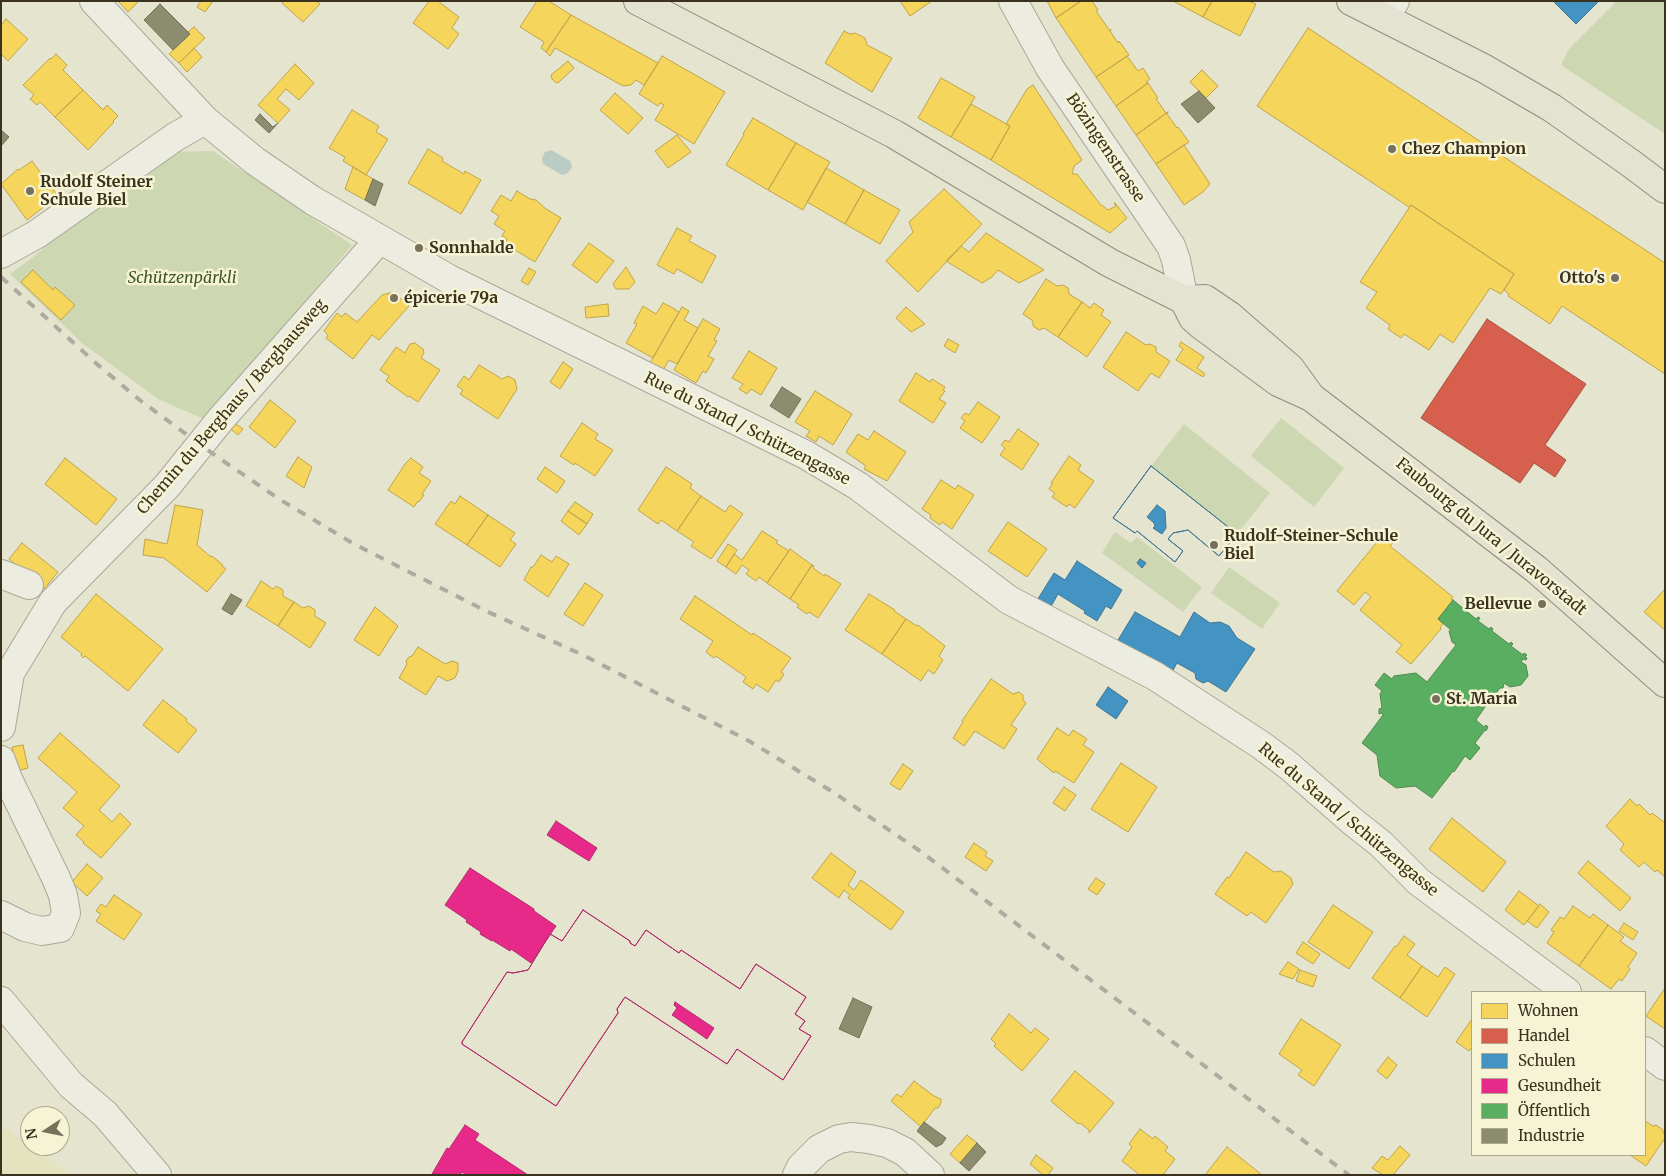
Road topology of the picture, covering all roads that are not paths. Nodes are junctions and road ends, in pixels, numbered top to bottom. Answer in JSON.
{"nodes":[{"id":1,"x":94,"y":1,"type":"edge"},
{"id":2,"x":638,"y":1,"type":"edge"},
{"id":3,"x":1013,"y":1,"type":"edge"},
{"id":4,"x":1351,"y":1,"type":"edge"},
{"id":5,"x":1390,"y":10,"type":"edge"},
{"id":6,"x":205,"y":120,"type":"junction"},
{"id":7,"x":1665,"y":189,"type":"edge"},
{"id":8,"x":379,"y":240,"type":"junction"},
{"id":9,"x":1,"y":254,"type":"edge"},
{"id":10,"x":1184,"y":300,"type":"junction"},
{"id":11,"x":1,"y":574,"type":"edge"},
{"id":12,"x":29,"y":585,"type":"dead end"},
{"id":13,"x":1665,"y":682,"type":"edge"},
{"id":14,"x":1,"y":727,"type":"edge"},
{"id":15,"x":1,"y":760,"type":"edge"},
{"id":16,"x":1,"y":915,"type":"edge"},
{"id":17,"x":1566,"y":991,"type":"edge"},
{"id":18,"x":1,"y":1000,"type":"edge"},
{"id":19,"x":1646,"y":1052,"type":"edge"},
{"id":20,"x":1665,"y":1066,"type":"edge"},
{"id":21,"x":157,"y":1175,"type":"edge"},
{"id":22,"x":797,"y":1175,"type":"edge"},
{"id":23,"x":930,"y":1175,"type":"edge"}],
"edges":[{"from":1,"to":6,"type":"street","name":"Rue du Stand / Schützengasse"},
{"from":2,"to":10,"type":"main road"},
{"from":3,"to":10,"type":"street","name":"Bözingenstrasse"},
{"from":4,"to":5,"type":"main road"},
{"from":5,"to":7,"type":"main road"},
{"from":6,"to":8,"type":"street","name":"Rue du Stand / Schützengasse"},
{"from":6,"to":9,"type":"street"},
{"from":8,"to":14,"type":"street","name":"Chemin du Berghaus / Berghausweg"},
{"from":8,"to":17,"type":"street","name":"Rue du Stand / Schützengasse"},
{"from":10,"to":13,"type":"main road","name":"Faubourg du Jura / Juravorstadt"},
{"from":11,"to":12,"type":"street"},
{"from":15,"to":16,"type":"street"},
{"from":18,"to":21,"type":"street"},
{"from":19,"to":20,"type":"street"},
{"from":22,"to":23,"type":"street"}]}
